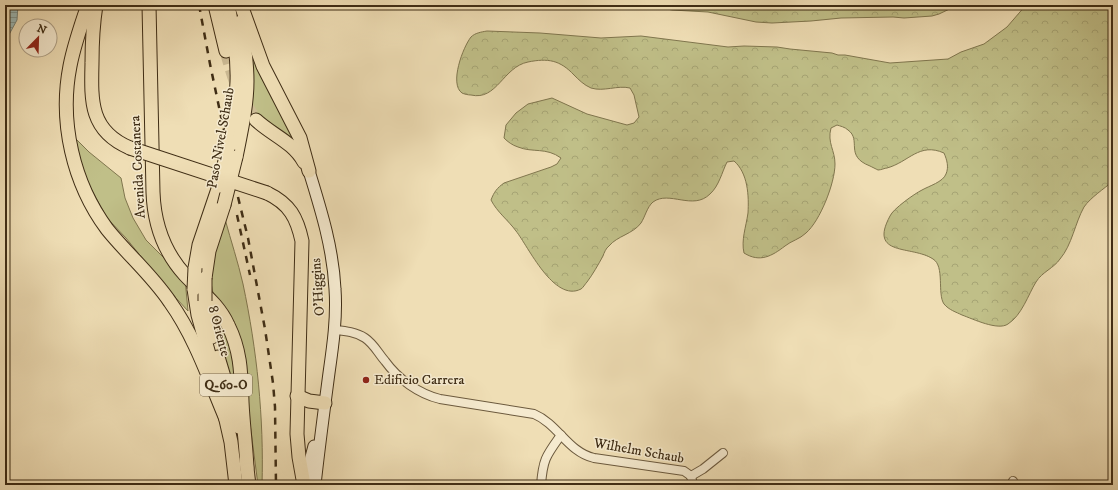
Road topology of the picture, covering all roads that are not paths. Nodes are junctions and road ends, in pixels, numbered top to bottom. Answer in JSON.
{"nodes":[{"id":1,"x":88,"y":5,"type":"edge"},
{"id":2,"x":96,"y":5,"type":"edge"},
{"id":3,"x":104,"y":5,"type":"edge"},
{"id":4,"x":150,"y":5,"type":"edge"},
{"id":5,"x":215,"y":5,"type":"edge"},
{"id":6,"x":228,"y":5,"type":"edge"},
{"id":7,"x":237,"y":5,"type":"edge"},
{"id":8,"x":241,"y":5,"type":"edge"},
{"id":9,"x":238,"y":38,"type":"junction"},
{"id":10,"x":226,"y":51,"type":"tunnel mouth"},
{"id":11,"x":92,"y":59,"type":"junction"},
{"id":12,"x":256,"y":120,"type":"tunnel mouth"},
{"id":13,"x":296,"y":130,"type":"junction"},
{"id":14,"x":281,"y":138,"type":"junction"},
{"id":15,"x":232,"y":152,"type":"junction"},
{"id":16,"x":309,"y":171,"type":"junction"},
{"id":17,"x":219,"y":186,"type":"joint"},
{"id":18,"x":219,"y":219,"type":"joint"},
{"id":19,"x":335,"y":330,"type":"junction"},
{"id":20,"x":298,"y":396,"type":"junction"},
{"id":21,"x":325,"y":403,"type":"junction"},
{"id":22,"x":226,"y":419,"type":"junction"},
{"id":23,"x":561,"y":435,"type":"junction"},
{"id":24,"x":723,"y":453,"type":"dead end"},
{"id":25,"x":248,"y":468,"type":"junction"},
{"id":26,"x":691,"y":476,"type":"junction"},
{"id":27,"x":236,"y":485,"type":"edge"},
{"id":28,"x":249,"y":485,"type":"edge"},
{"id":29,"x":307,"y":485,"type":"edge"},
{"id":30,"x":541,"y":485,"type":"edge"},
{"id":31,"x":693,"y":485,"type":"edge"}],
"edges":[{"from":1,"to":22,"type":"main road"},
{"from":2,"to":11,"type":"main road"},
{"from":3,"to":11,"type":"main road"},
{"from":4,"to":25,"type":"main road","name":"Avenida Costanera"},
{"from":5,"to":10,"type":"main road"},
{"from":6,"to":9,"type":"main road","number":"Q-60-O"},
{"from":7,"to":9,"type":"main road","number":"Q-60-O"},
{"from":8,"to":13,"type":"main road"},
{"from":9,"to":15,"type":"main road","name":"Paso Nivel Schaub","number":"Q-60-O"},
{"from":11,"to":20,"type":"main road","bridge":true},
{"from":12,"to":14,"type":"main road"},
{"from":13,"to":14,"type":"main road"},
{"from":13,"to":16,"type":"main road"},
{"from":14,"to":16,"type":"main road"},
{"from":15,"to":17,"type":"main road","name":"Paso Nivel Schaub","number":"Q-60-O","bridge":true},
{"from":15,"to":18,"type":"main road","name":"Paso Nivel Schaub","number":"Q-60-O","bridge":true},
{"from":16,"to":19,"type":"main road","name":"O'Higgins"},
{"from":17,"to":22,"type":"main road","name":"8 Oriente","number":"Q-60-O","bridge":true},
{"from":18,"to":25,"type":"main road","name":"8 Oriente","number":"Q-60-O","bridge":true},
{"from":19,"to":21,"type":"main road","name":"O'Higgins"},
{"from":19,"to":23,"type":"street","name":"Wilhelm Schaub"},
{"from":20,"to":21,"type":"main road"},
{"from":20,"to":29,"type":"main road"},
{"from":21,"to":29,"type":"main road","name":"O'Higgins"},
{"from":22,"to":27,"type":"main road","name":"8 Oriente","number":"Q-60-O"},
{"from":23,"to":26,"type":"street","name":"Wilhelm Schaub"},
{"from":23,"to":30,"type":"street"},
{"from":24,"to":26,"type":"street"},
{"from":25,"to":28,"type":"main road","name":"8 Oriente","number":"Q-60-O"},
{"from":26,"to":31,"type":"street"}]}
